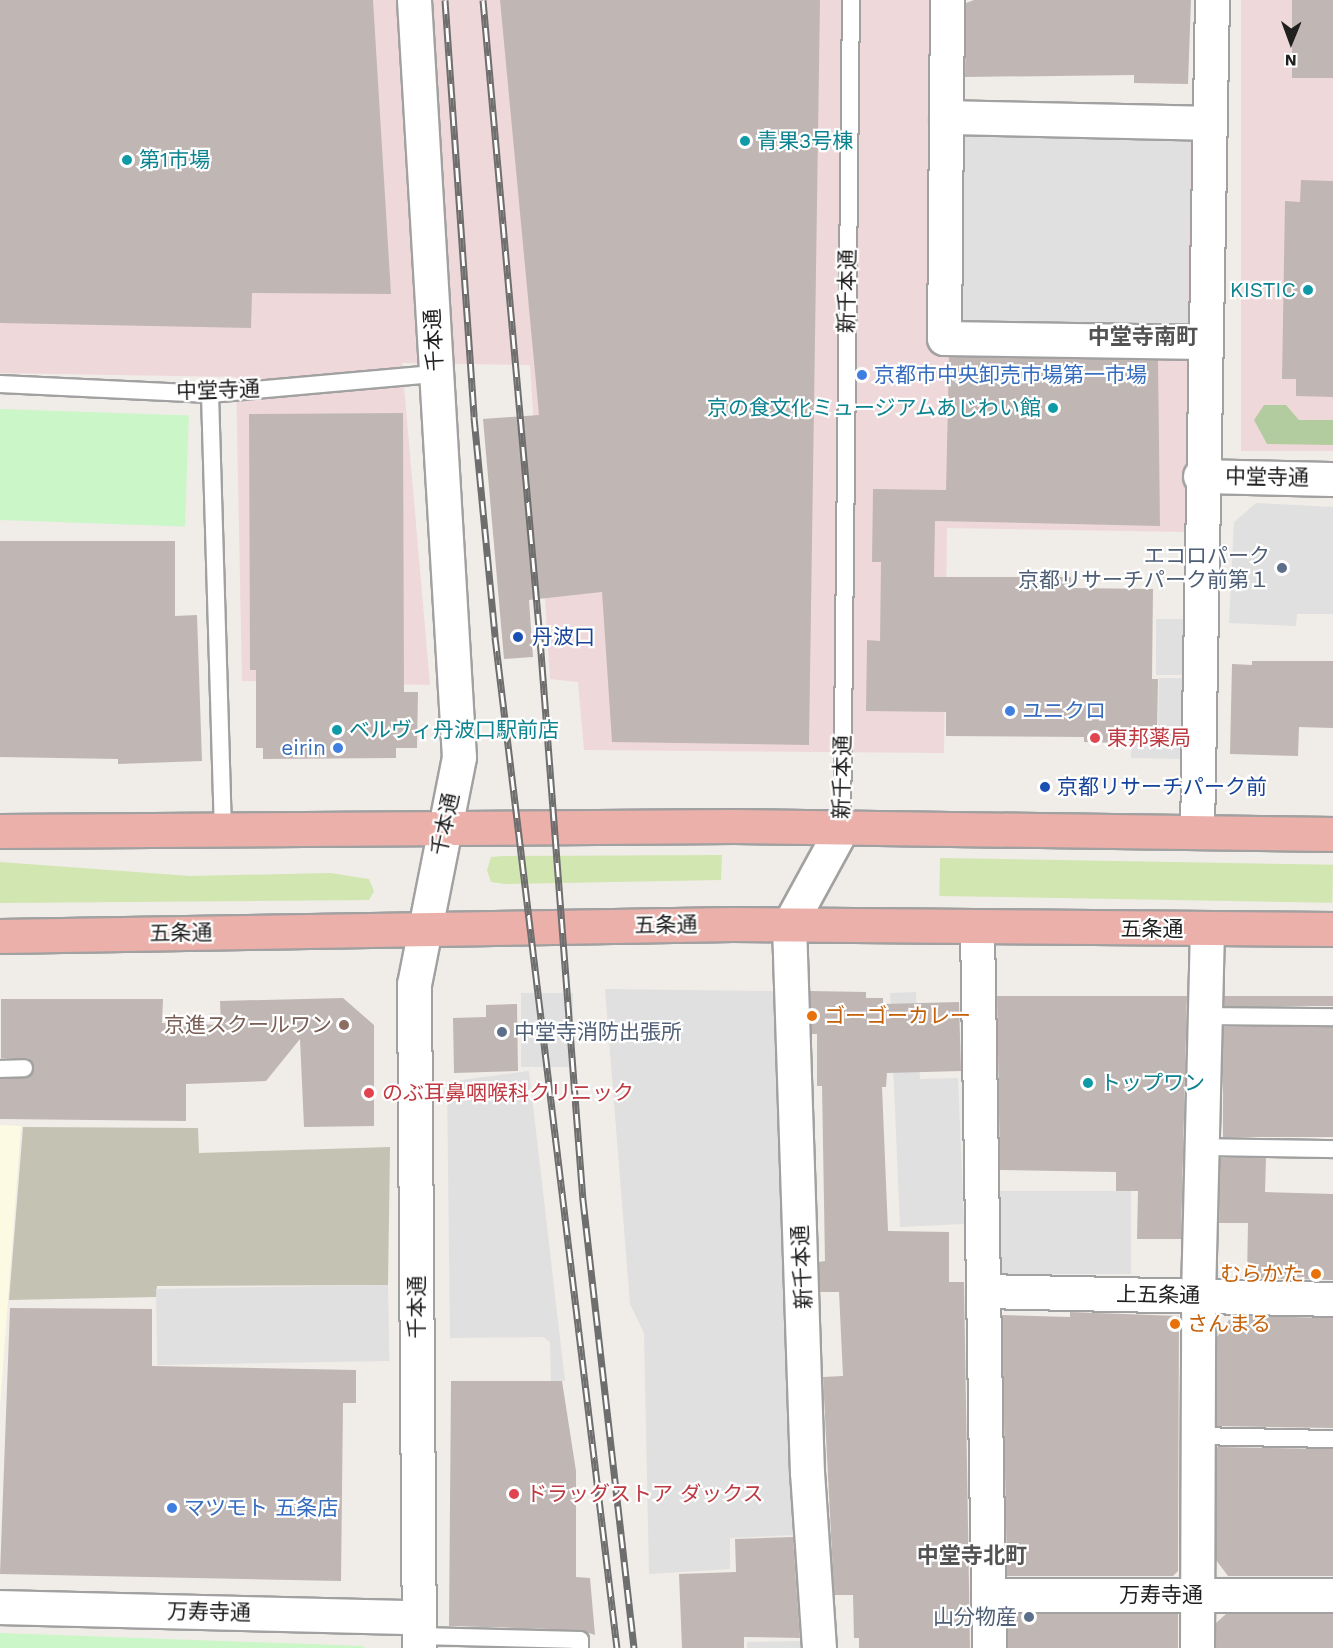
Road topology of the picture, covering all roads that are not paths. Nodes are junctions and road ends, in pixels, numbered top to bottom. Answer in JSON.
{"nodes":[{"id":1,"x":414,"y":0,"type":"edge"},
{"id":2,"x":851,"y":0,"type":"edge"},
{"id":3,"x":947,"y":0,"type":"edge"},
{"id":4,"x":1212,"y":0,"type":"edge"},
{"id":5,"x":946,"y":117,"type":"junction"},
{"id":6,"x":1210,"y":123,"type":"junction"},
{"id":7,"x":1204,"y":342,"type":"junction"},
{"id":8,"x":436,"y":374,"type":"junction"},
{"id":9,"x":0,"y":384,"type":"edge"},
{"id":10,"x":210,"y":394,"type":"junction"},
{"id":11,"x":1200,"y":476,"type":"junction"},
{"id":12,"x":1333,"y":479,"type":"edge"},
{"id":13,"x":842,"y":828,"type":"junction"},
{"id":14,"x":444,"y":829,"type":"junction"},
{"id":15,"x":0,"y":831,"type":"edge"},
{"id":16,"x":1197,"y":831,"type":"junction"},
{"id":17,"x":223,"y":832,"type":"junction"},
{"id":18,"x":1333,"y":834,"type":"edge"},
{"id":19,"x":789,"y":925,"type":"junction"},
{"id":20,"x":422,"y":928,"type":"junction"},
{"id":21,"x":1333,"y":928,"type":"edge"},
{"id":22,"x":977,"y":929,"type":"junction"},
{"id":23,"x":1207,"y":929,"type":"junction"},
{"id":24,"x":0,"y":936,"type":"edge"},
{"id":25,"x":1207,"y":1016,"type":"junction"},
{"id":26,"x":1333,"y":1017,"type":"edge"},
{"id":27,"x":24,"y":1068,"type":"dead end"},
{"id":28,"x":0,"y":1069,"type":"edge"},
{"id":29,"x":1201,"y":1147,"type":"junction"},
{"id":30,"x":1333,"y":1149,"type":"edge"},
{"id":31,"x":983,"y":1291,"type":"junction"},
{"id":32,"x":1198,"y":1296,"type":"junction"},
{"id":33,"x":1333,"y":1299,"type":"edge"},
{"id":34,"x":1198,"y":1436,"type":"junction"},
{"id":35,"x":1333,"y":1439,"type":"edge"},
{"id":36,"x":988,"y":1595,"type":"junction"},
{"id":37,"x":1197,"y":1595,"type":"junction"},
{"id":38,"x":1333,"y":1595,"type":"edge"},
{"id":39,"x":0,"y":1607,"type":"edge"},
{"id":40,"x":419,"y":1634,"type":"edge"},
{"id":41,"x":580,"y":1648,"type":"edge"},
{"id":42,"x":819,"y":1648,"type":"edge"},
{"id":43,"x":989,"y":1648,"type":"edge"},
{"id":44,"x":1197,"y":1648,"type":"edge"}],
"edges":[{"from":1,"to":8,"type":"street","name":"千本通"},
{"from":2,"to":13,"type":"lane","name":"新千本通"},
{"from":3,"to":5,"type":"street"},
{"from":4,"to":6,"type":"street"},
{"from":5,"to":6,"type":"street"},
{"from":5,"to":7,"type":"street"},
{"from":6,"to":7,"type":"street"},
{"from":7,"to":11,"type":"street"},
{"from":8,"to":10,"type":"lane","name":"中堂寺通"},
{"from":8,"to":14,"type":"street","name":"千本通"},
{"from":9,"to":10,"type":"lane","name":"中堂寺通"},
{"from":10,"to":17,"type":"lane"},
{"from":11,"to":12,"type":"street","name":"中堂寺通"},
{"from":11,"to":16,"type":"street"},
{"from":13,"to":14,"type":"highway"},
{"from":13,"to":16,"type":"highway"},
{"from":13,"to":19,"type":"street","name":"新千本通"},
{"from":14,"to":17,"type":"highway"},
{"from":14,"to":20,"type":"street","name":"千本通"},
{"from":15,"to":17,"type":"highway"},
{"from":16,"to":18,"type":"highway"},
{"from":19,"to":20,"type":"highway","name":"五条通"},
{"from":19,"to":22,"type":"highway","name":"五条通"},
{"from":19,"to":42,"type":"street","name":"新千本通"},
{"from":20,"to":24,"type":"highway","name":"五条通"},
{"from":20,"to":40,"type":"street","name":"千本通"},
{"from":21,"to":23,"type":"highway","name":"五条通"},
{"from":22,"to":23,"type":"highway","name":"五条通"},
{"from":22,"to":31,"type":"street"},
{"from":23,"to":25,"type":"street"},
{"from":25,"to":26,"type":"lane"},
{"from":25,"to":29,"type":"street"},
{"from":27,"to":28,"type":"lane"},
{"from":29,"to":30,"type":"lane"},
{"from":29,"to":32,"type":"street"},
{"from":31,"to":32,"type":"street","name":"上五条通"},
{"from":31,"to":36,"type":"street"},
{"from":32,"to":33,"type":"street","name":"上五条通"},
{"from":32,"to":34,"type":"street"},
{"from":34,"to":35,"type":"lane"},
{"from":34,"to":37,"type":"street"},
{"from":36,"to":37,"type":"street","name":"万寿寺通"},
{"from":36,"to":43,"type":"street"},
{"from":37,"to":38,"type":"street","name":"万寿寺通"},
{"from":37,"to":44,"type":"street"},
{"from":39,"to":40,"type":"street","name":"万寿寺通"},
{"from":40,"to":41,"type":"lane"}]}
